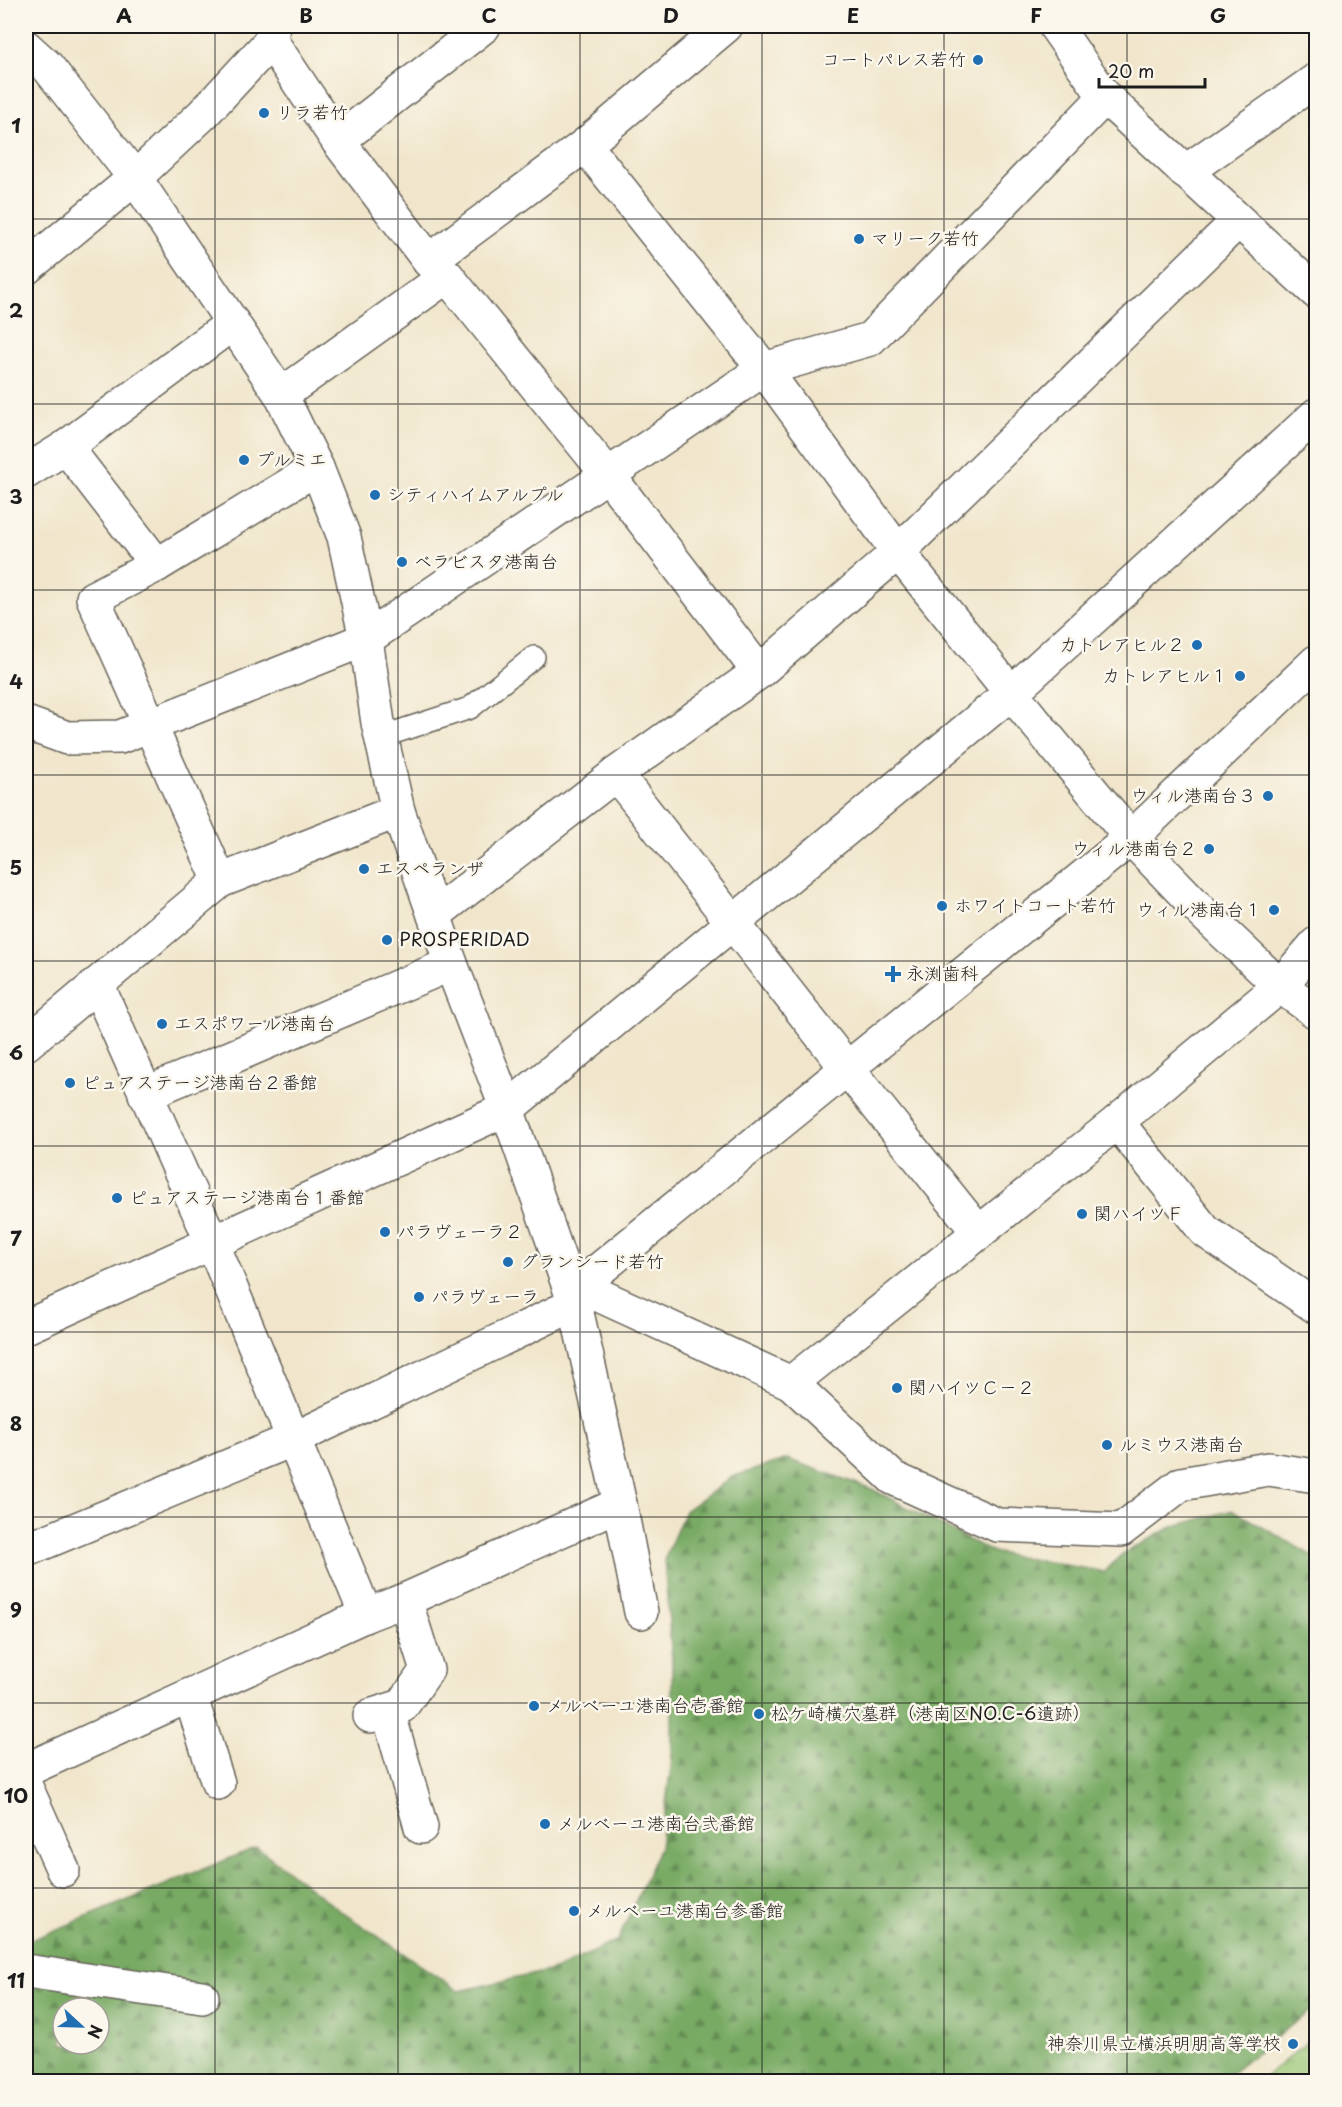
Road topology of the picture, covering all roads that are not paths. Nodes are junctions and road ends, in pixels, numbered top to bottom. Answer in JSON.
{"nodes":[{"id":1,"x":484,"y":26,"type":"edge"},
{"id":2,"x":1054,"y":26,"type":"edge"},
{"id":3,"x":705,"y":32,"type":"edge"},
{"id":4,"x":272,"y":33,"type":"edge"},
{"id":5,"x":26,"y":47,"type":"edge"},
{"id":6,"x":1317,"y":80,"type":"edge"},
{"id":7,"x":1105,"y":97,"type":"junction"},
{"id":8,"x":338,"y":141,"type":"junction"},
{"id":9,"x":585,"y":145,"type":"junction"},
{"id":10,"x":1185,"y":172,"type":"junction"},
{"id":11,"x":135,"y":178,"type":"junction"},
{"id":12,"x":1238,"y":221,"type":"junction"},
{"id":13,"x":26,"y":268,"type":"edge"},
{"id":14,"x":438,"y":269,"type":"junction"},
{"id":15,"x":1317,"y":292,"type":"edge"},
{"id":16,"x":233,"y":323,"type":"junction"},
{"id":17,"x":764,"y":369,"type":"junction"},
{"id":18,"x":281,"y":395,"type":"junction"},
{"id":19,"x":1317,"y":415,"type":"edge"},
{"id":20,"x":66,"y":447,"type":"junction"},
{"id":21,"x":317,"y":468,"type":"junction"},
{"id":22,"x":26,"y":472,"type":"edge"},
{"id":23,"x":609,"y":476,"type":"junction"},
{"id":24,"x":898,"y":552,"type":"junction"},
{"id":25,"x":157,"y":565,"type":"junction"},
{"id":26,"x":366,"y":639,"type":"junction"},
{"id":27,"x":534,"y":657,"type":"dead end"},
{"id":28,"x":1317,"y":662,"type":"edge"},
{"id":29,"x":759,"y":672,"type":"junction"},
{"id":30,"x":1011,"y":693,"type":"junction"},
{"id":31,"x":26,"y":723,"type":"edge"},
{"id":32,"x":151,"y":726,"type":"junction"},
{"id":33,"x":381,"y":736,"type":"junction"},
{"id":34,"x":616,"y":774,"type":"junction"},
{"id":35,"x":398,"y":811,"type":"junction"},
{"id":36,"x":1131,"y":838,"type":"junction"},
{"id":37,"x":220,"y":881,"type":"junction"},
{"id":38,"x":434,"y":915,"type":"junction"},
{"id":39,"x":733,"y":922,"type":"junction"},
{"id":40,"x":1317,"y":944,"type":"edge"},
{"id":41,"x":451,"y":964,"type":"junction"},
{"id":42,"x":97,"y":984,"type":"junction"},
{"id":43,"x":1280,"y":986,"type":"junction"},
{"id":44,"x":1317,"y":1012,"type":"edge"},
{"id":45,"x":26,"y":1044,"type":"edge"},
{"id":46,"x":846,"y":1068,"type":"junction"},
{"id":47,"x":145,"y":1094,"type":"junction"},
{"id":48,"x":507,"y":1109,"type":"junction"},
{"id":49,"x":1117,"y":1122,"type":"junction"},
{"id":50,"x":979,"y":1233,"type":"junction"},
{"id":51,"x":212,"y":1242,"type":"junction"},
{"id":52,"x":577,"y":1295,"type":"junction"},
{"id":53,"x":1317,"y":1307,"type":"edge"},
{"id":54,"x":28,"y":1320,"type":"edge"},
{"id":55,"x":791,"y":1383,"type":"junction"},
{"id":56,"x":294,"y":1439,"type":"junction"},
{"id":57,"x":1317,"y":1476,"type":"edge"},
{"id":58,"x":620,"y":1504,"type":"junction"},
{"id":59,"x":26,"y":1551,"type":"edge"},
{"id":60,"x":405,"y":1600,"type":"junction"},
{"id":61,"x":641,"y":1612,"type":"dead end"},
{"id":62,"x":366,"y":1615,"type":"junction"},
{"id":63,"x":190,"y":1695,"type":"junction"},
{"id":64,"x":26,"y":1770,"type":"edge"},
{"id":65,"x":218,"y":1784,"type":"dead end"},
{"id":66,"x":26,"y":1787,"type":"edge"},
{"id":67,"x":421,"y":1827,"type":"dead end"},
{"id":68,"x":63,"y":1870,"type":"dead end"},
{"id":69,"x":26,"y":1971,"type":"edge"},
{"id":70,"x":202,"y":1996,"type":"dead end"}],
"edges":[{"from":1,"to":8,"type":"street"},
{"from":2,"to":7,"type":"street"},
{"from":3,"to":9,"type":"street"},
{"from":4,"to":8,"type":"street"},
{"from":4,"to":11,"type":"street"},
{"from":5,"to":11,"type":"street"},
{"from":6,"to":10,"type":"street"},
{"from":7,"to":10,"type":"street"},
{"from":7,"to":17,"type":"street"},
{"from":8,"to":14,"type":"street"},
{"from":9,"to":14,"type":"street"},
{"from":9,"to":17,"type":"street"},
{"from":10,"to":12,"type":"street"},
{"from":11,"to":13,"type":"street"},
{"from":11,"to":16,"type":"street"},
{"from":12,"to":15,"type":"street"},
{"from":12,"to":24,"type":"street"},
{"from":14,"to":18,"type":"street"},
{"from":14,"to":23,"type":"street"},
{"from":16,"to":18,"type":"street"},
{"from":16,"to":20,"type":"street"},
{"from":17,"to":23,"type":"street"},
{"from":17,"to":24,"type":"street"},
{"from":18,"to":21,"type":"street"},
{"from":19,"to":30,"type":"street"},
{"from":20,"to":22,"type":"street"},
{"from":20,"to":25,"type":"street"},
{"from":21,"to":25,"type":"street"},
{"from":21,"to":26,"type":"street"},
{"from":23,"to":26,"type":"street"},
{"from":23,"to":29,"type":"street"},
{"from":24,"to":29,"type":"street"},
{"from":24,"to":30,"type":"street"},
{"from":25,"to":32,"type":"street"},
{"from":26,"to":32,"type":"street"},
{"from":26,"to":33,"type":"street"},
{"from":27,"to":33,"type":"lane"},
{"from":28,"to":36,"type":"street"},
{"from":29,"to":34,"type":"street"},
{"from":30,"to":36,"type":"street"},
{"from":30,"to":39,"type":"street"},
{"from":31,"to":32,"type":"street"},
{"from":32,"to":37,"type":"street"},
{"from":33,"to":35,"type":"street"},
{"from":34,"to":38,"type":"street"},
{"from":34,"to":39,"type":"street"},
{"from":35,"to":37,"type":"street"},
{"from":35,"to":38,"type":"street"},
{"from":36,"to":43,"type":"street"},
{"from":36,"to":46,"type":"street"},
{"from":37,"to":42,"type":"street"},
{"from":38,"to":41,"type":"street"},
{"from":39,"to":46,"type":"street"},
{"from":39,"to":48,"type":"street"},
{"from":40,"to":43,"type":"street"},
{"from":41,"to":47,"type":"street"},
{"from":41,"to":48,"type":"street"},
{"from":42,"to":45,"type":"street"},
{"from":42,"to":47,"type":"street"},
{"from":43,"to":44,"type":"street"},
{"from":43,"to":49,"type":"street"},
{"from":46,"to":50,"type":"street"},
{"from":46,"to":52,"type":"street"},
{"from":47,"to":51,"type":"street"},
{"from":48,"to":51,"type":"street"},
{"from":48,"to":52,"type":"street"},
{"from":49,"to":50,"type":"street"},
{"from":49,"to":53,"type":"street"},
{"from":50,"to":55,"type":"street"},
{"from":51,"to":54,"type":"street"},
{"from":51,"to":56,"type":"street"},
{"from":52,"to":55,"type":"street"},
{"from":52,"to":56,"type":"street"},
{"from":52,"to":58,"type":"street"},
{"from":55,"to":57,"type":"street"},
{"from":56,"to":59,"type":"street"},
{"from":56,"to":62,"type":"street"},
{"from":58,"to":60,"type":"street"},
{"from":58,"to":61,"type":"street"},
{"from":60,"to":62,"type":"street"},
{"from":60,"to":67,"type":"street"},
{"from":62,"to":63,"type":"street"},
{"from":63,"to":64,"type":"street"},
{"from":63,"to":65,"type":"street"},
{"from":66,"to":68,"type":"street"},
{"from":69,"to":70,"type":"street"}]}
